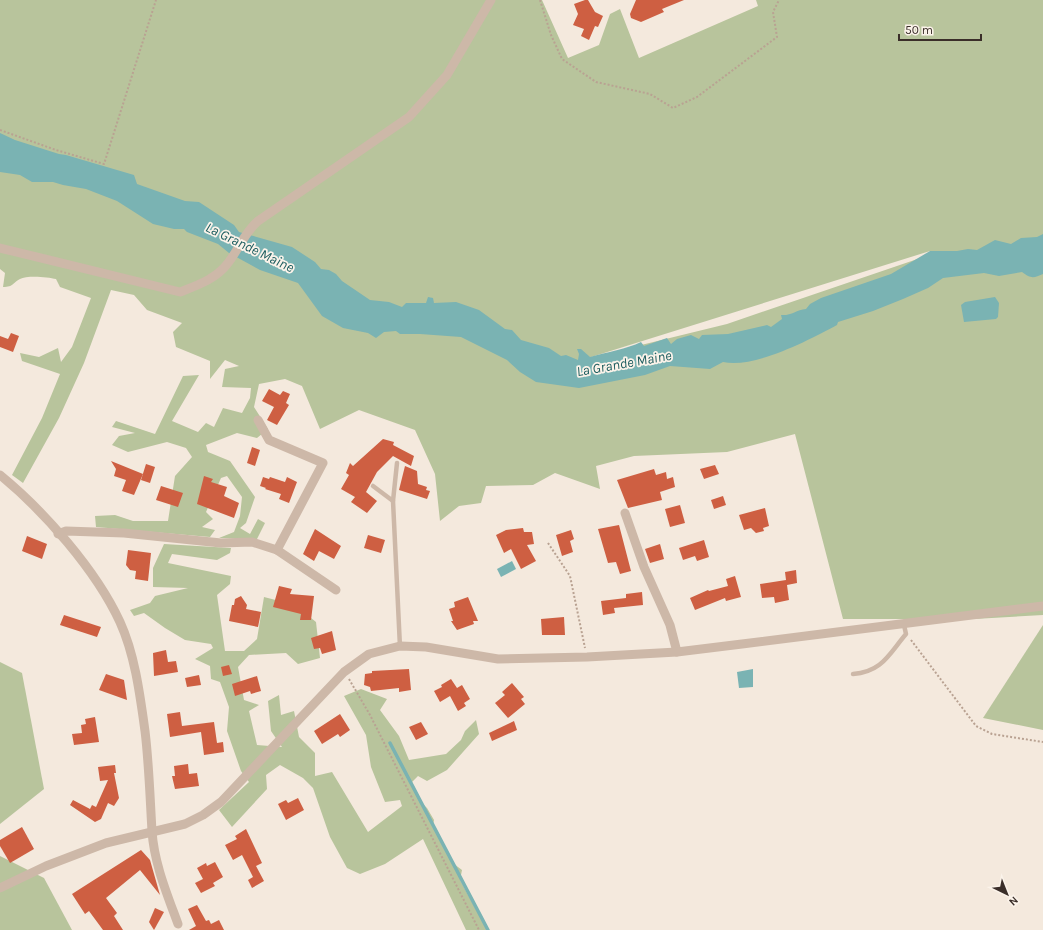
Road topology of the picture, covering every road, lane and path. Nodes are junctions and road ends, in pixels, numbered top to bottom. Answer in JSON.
{"nodes":[{"id":1,"x":156,"y":0,"type":"edge"},
{"id":2,"x":490,"y":0,"type":"edge"},
{"id":3,"x":540,"y":0,"type":"edge"},
{"id":4,"x":779,"y":0,"type":"edge"},
{"id":5,"x":0,"y":130,"type":"edge"},
{"id":6,"x":0,"y":248,"type":"edge"},
{"id":7,"x":258,"y":420,"type":"dead end"},
{"id":8,"x":397,"y":463,"type":"dead end"},
{"id":9,"x":0,"y":475,"type":"edge"},
{"id":10,"x":373,"y":486,"type":"dead end"},
{"id":11,"x":393,"y":501,"type":"junction"},
{"id":12,"x":625,"y":513,"type":"dead end"},
{"id":13,"x":58,"y":534,"type":"junction"},
{"id":14,"x":548,"y":543,"type":"dead end"},
{"id":15,"x":277,"y":550,"type":"junction"},
{"id":16,"x":336,"y":590,"type":"dead end"},
{"id":17,"x":1043,"y":606,"type":"edge"},
{"id":18,"x":905,"y":630,"type":"junction"},
{"id":19,"x":400,"y":646,"type":"junction"},
{"id":20,"x":677,"y":652,"type":"junction"},
{"id":21,"x":587,"y":658,"type":"junction"},
{"id":22,"x":344,"y":672,"type":"junction"},
{"id":23,"x":853,"y":674,"type":"dead end"},
{"id":24,"x":1043,"y":742,"type":"edge"},
{"id":25,"x":152,"y":831,"type":"junction"},
{"id":26,"x":0,"y":888,"type":"edge"},
{"id":27,"x":178,"y":924,"type":"dead end"},
{"id":28,"x":480,"y":930,"type":"edge"}],
"edges":[{"from":1,"to":5,"type":"path"},
{"from":2,"to":6,"type":"street"},
{"from":3,"to":4,"type":"path"},
{"from":7,"to":15,"type":"street"},
{"from":8,"to":11,"type":"lane"},
{"from":9,"to":13,"type":"street"},
{"from":10,"to":11,"type":"lane"},
{"from":11,"to":19,"type":"lane"},
{"from":12,"to":20,"type":"street"},
{"from":13,"to":15,"type":"street"},
{"from":13,"to":25,"type":"street"},
{"from":14,"to":21,"type":"path"},
{"from":15,"to":16,"type":"street"},
{"from":17,"to":18,"type":"street"},
{"from":18,"to":20,"type":"street"},
{"from":18,"to":23,"type":"lane"},
{"from":18,"to":24,"type":"path"},
{"from":19,"to":21,"type":"street"},
{"from":19,"to":22,"type":"street"},
{"from":20,"to":21,"type":"street"},
{"from":22,"to":25,"type":"street"},
{"from":22,"to":28,"type":"path"},
{"from":25,"to":26,"type":"street"},
{"from":25,"to":27,"type":"street"}]}
